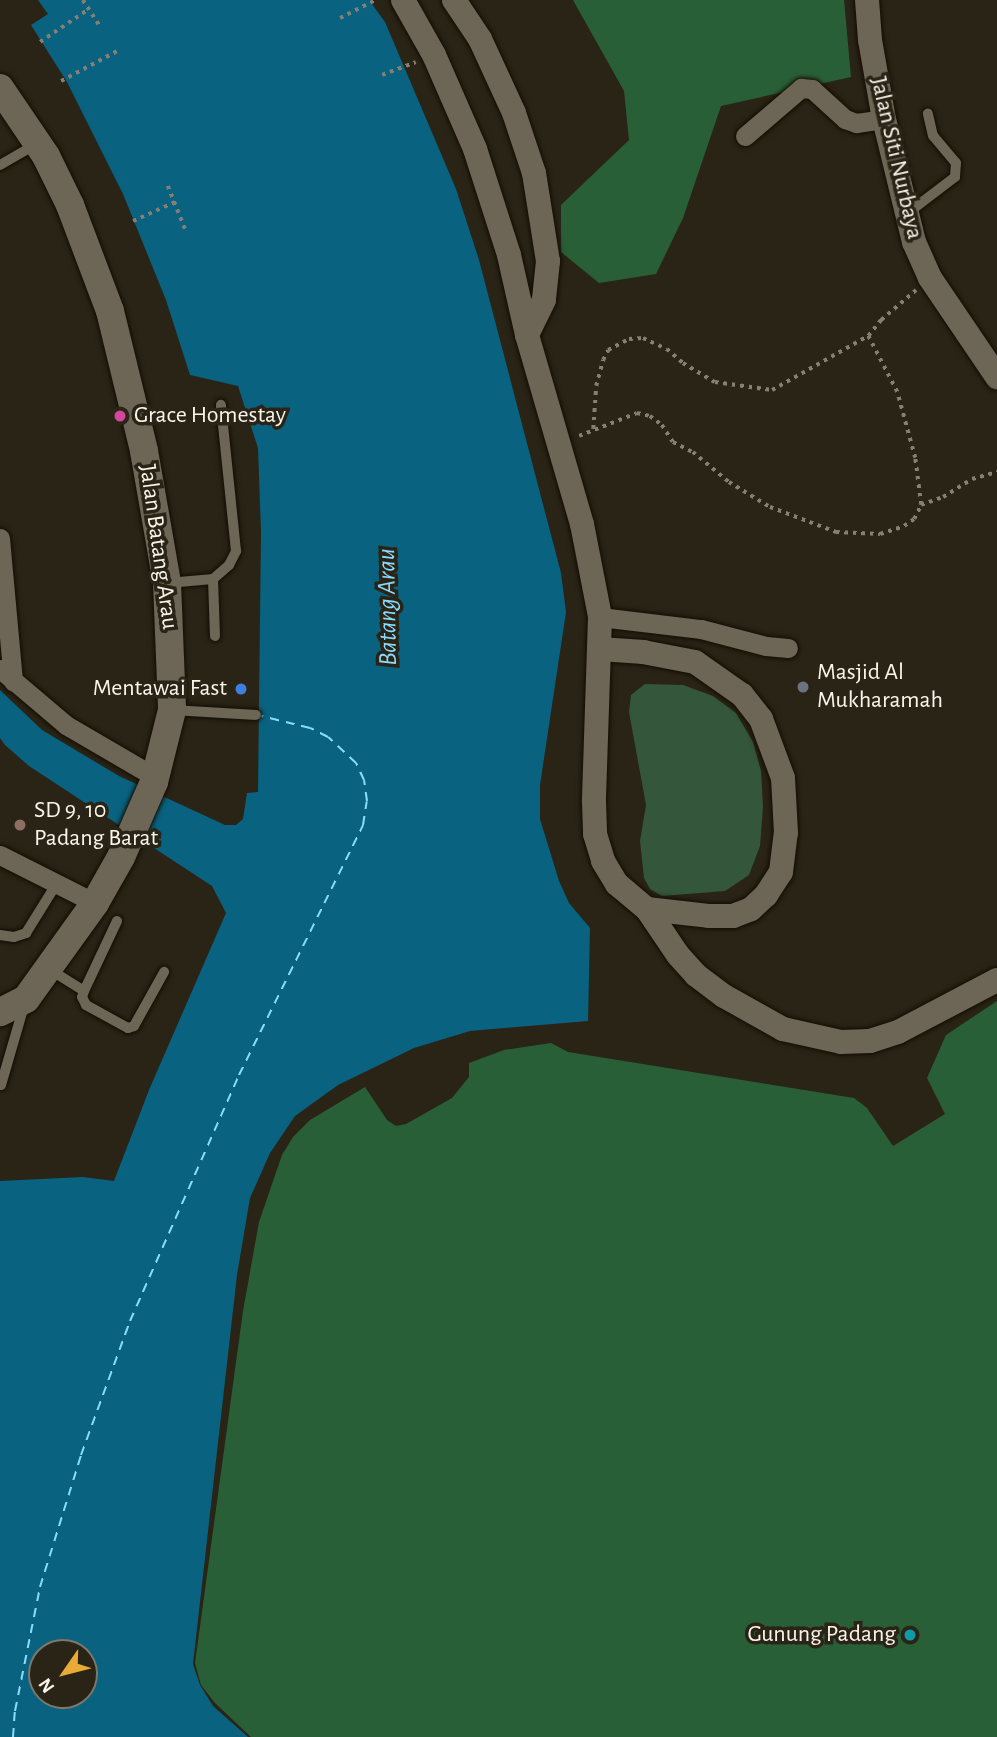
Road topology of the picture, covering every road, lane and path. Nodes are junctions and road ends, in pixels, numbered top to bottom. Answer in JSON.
{"nodes":[{"id":1,"x":83,"y":0,"type":"edge"},
{"id":2,"x":375,"y":0,"type":"edge"},
{"id":3,"x":403,"y":0,"type":"edge"},
{"id":4,"x":454,"y":0,"type":"edge"},
{"id":5,"x":867,"y":0,"type":"edge"},
{"id":6,"x":89,"y":9,"type":"junction"},
{"id":7,"x":340,"y":18,"type":"dead end"},
{"id":8,"x":101,"y":28,"type":"dead end"},
{"id":9,"x":40,"y":42,"type":"dead end"},
{"id":10,"x":120,"y":50,"type":"dead end"},
{"id":11,"x":434,"y":55,"type":"junction"},
{"id":12,"x":382,"y":75,"type":"dead end"},
{"id":13,"x":61,"y":81,"type":"dead end"},
{"id":14,"x":0,"y":88,"type":"edge"},
{"id":15,"x":928,"y":114,"type":"dead end"},
{"id":16,"x":884,"y":119,"type":"junction"},
{"id":17,"x":745,"y":136,"type":"dead end"},
{"id":18,"x":37,"y":143,"type":"junction"},
{"id":19,"x":0,"y":164,"type":"edge"},
{"id":20,"x":168,"y":186,"type":"dead end"},
{"id":21,"x":175,"y":202,"type":"junction"},
{"id":22,"x":906,"y":214,"type":"junction"},
{"id":23,"x":133,"y":221,"type":"dead end"},
{"id":24,"x":186,"y":232,"type":"dead end"},
{"id":25,"x":930,"y":278,"type":"junction"},
{"id":26,"x":527,"y":334,"type":"junction"},
{"id":27,"x":868,"y":336,"type":"junction"},
{"id":28,"x":995,"y":369,"type":"edge"},
{"id":29,"x":220,"y":405,"type":"dead end"},
{"id":30,"x":593,"y":429,"type":"junction"},
{"id":31,"x":559,"y":445,"type":"junction"},
{"id":32,"x":997,"y":472,"type":"edge"},
{"id":33,"x":921,"y":505,"type":"junction"},
{"id":34,"x":0,"y":538,"type":"edge"},
{"id":35,"x":213,"y":579,"type":"junction"},
{"id":36,"x":167,"y":583,"type":"junction"},
{"id":37,"x":600,"y":617,"type":"junction"},
{"id":38,"x":215,"y":636,"type":"dead end"},
{"id":39,"x":788,"y":648,"type":"dead end"},
{"id":40,"x":600,"y":649,"type":"junction"},
{"id":41,"x":6,"y":675,"type":"edge"},
{"id":42,"x":172,"y":710,"type":"junction"},
{"id":43,"x":256,"y":715,"type":"dead end"},
{"id":44,"x":154,"y":779,"type":"junction"},
{"id":45,"x":0,"y":855,"type":"edge"},
{"id":46,"x":58,"y":883,"type":"junction"},
{"id":47,"x":95,"y":903,"type":"junction"},
{"id":48,"x":647,"y":909,"type":"junction"},
{"id":49,"x":117,"y":921,"type":"dead end"},
{"id":50,"x":0,"y":935,"type":"edge"},
{"id":51,"x":50,"y":968,"type":"junction"},
{"id":52,"x":164,"y":972,"type":"dead end"},
{"id":53,"x":997,"y":981,"type":"edge"},
{"id":54,"x":84,"y":990,"type":"junction"},
{"id":55,"x":26,"y":999,"type":"junction"},
{"id":56,"x":0,"y":1012,"type":"edge"},
{"id":57,"x":1,"y":1085,"type":"edge"}],
"edges":[{"from":1,"to":6,"type":"path"},
{"from":2,"to":7,"type":"path"},
{"from":3,"to":11,"type":"street"},
{"from":4,"to":26,"type":"street"},
{"from":5,"to":16,"type":"street","name":"Jalan Siti Nurbaya"},
{"from":6,"to":8,"type":"path"},
{"from":6,"to":9,"type":"path"},
{"from":10,"to":13,"type":"path"},
{"from":11,"to":12,"type":"path"},
{"from":11,"to":26,"type":"street"},
{"from":14,"to":18,"type":"main road","name":"Jalan Batang Arau"},
{"from":15,"to":22,"type":"lane"},
{"from":16,"to":17,"type":"street"},
{"from":16,"to":22,"type":"street","name":"Jalan Siti Nurbaya"},
{"from":18,"to":19,"type":"lane"},
{"from":18,"to":36,"type":"main road","name":"Jalan Batang Arau"},
{"from":20,"to":21,"type":"path"},
{"from":21,"to":23,"type":"path"},
{"from":21,"to":24,"type":"path"},
{"from":22,"to":25,"type":"street","name":"Jalan Siti Nurbaya"},
{"from":25,"to":27,"type":"path"},
{"from":25,"to":28,"type":"street","name":"Jalan Siti Nurbaya"},
{"from":26,"to":31,"type":"street"},
{"from":27,"to":30,"type":"path"},
{"from":27,"to":33,"type":"path"},
{"from":29,"to":35,"type":"lane"},
{"from":30,"to":31,"type":"path"},
{"from":30,"to":33,"type":"path"},
{"from":31,"to":37,"type":"street"},
{"from":32,"to":33,"type":"path"},
{"from":34,"to":41,"type":"street"},
{"from":35,"to":36,"type":"lane"},
{"from":35,"to":38,"type":"lane"},
{"from":36,"to":42,"type":"main road","name":"Jalan Batang Arau"},
{"from":37,"to":39,"type":"street"},
{"from":37,"to":40,"type":"street"},
{"from":40,"to":48,"type":"street"},
{"from":40,"to":48,"type":"street"},
{"from":41,"to":44,"type":"street"},
{"from":42,"to":43,"type":"lane"},
{"from":42,"to":44,"type":"main road","name":"Jalan Batang Arau"},
{"from":44,"to":47,"type":"main road","name":"Jalan Batang Arau"},
{"from":45,"to":46,"type":"street"},
{"from":46,"to":47,"type":"street"},
{"from":46,"to":50,"type":"lane"},
{"from":47,"to":51,"type":"main road","name":"Jalan Batang Arau"},
{"from":48,"to":53,"type":"street"},
{"from":49,"to":54,"type":"lane"},
{"from":51,"to":54,"type":"lane"},
{"from":51,"to":55,"type":"main road","name":"Jalan Batang Arau"},
{"from":52,"to":54,"type":"lane"},
{"from":55,"to":56,"type":"main road"},
{"from":55,"to":57,"type":"lane"}]}
